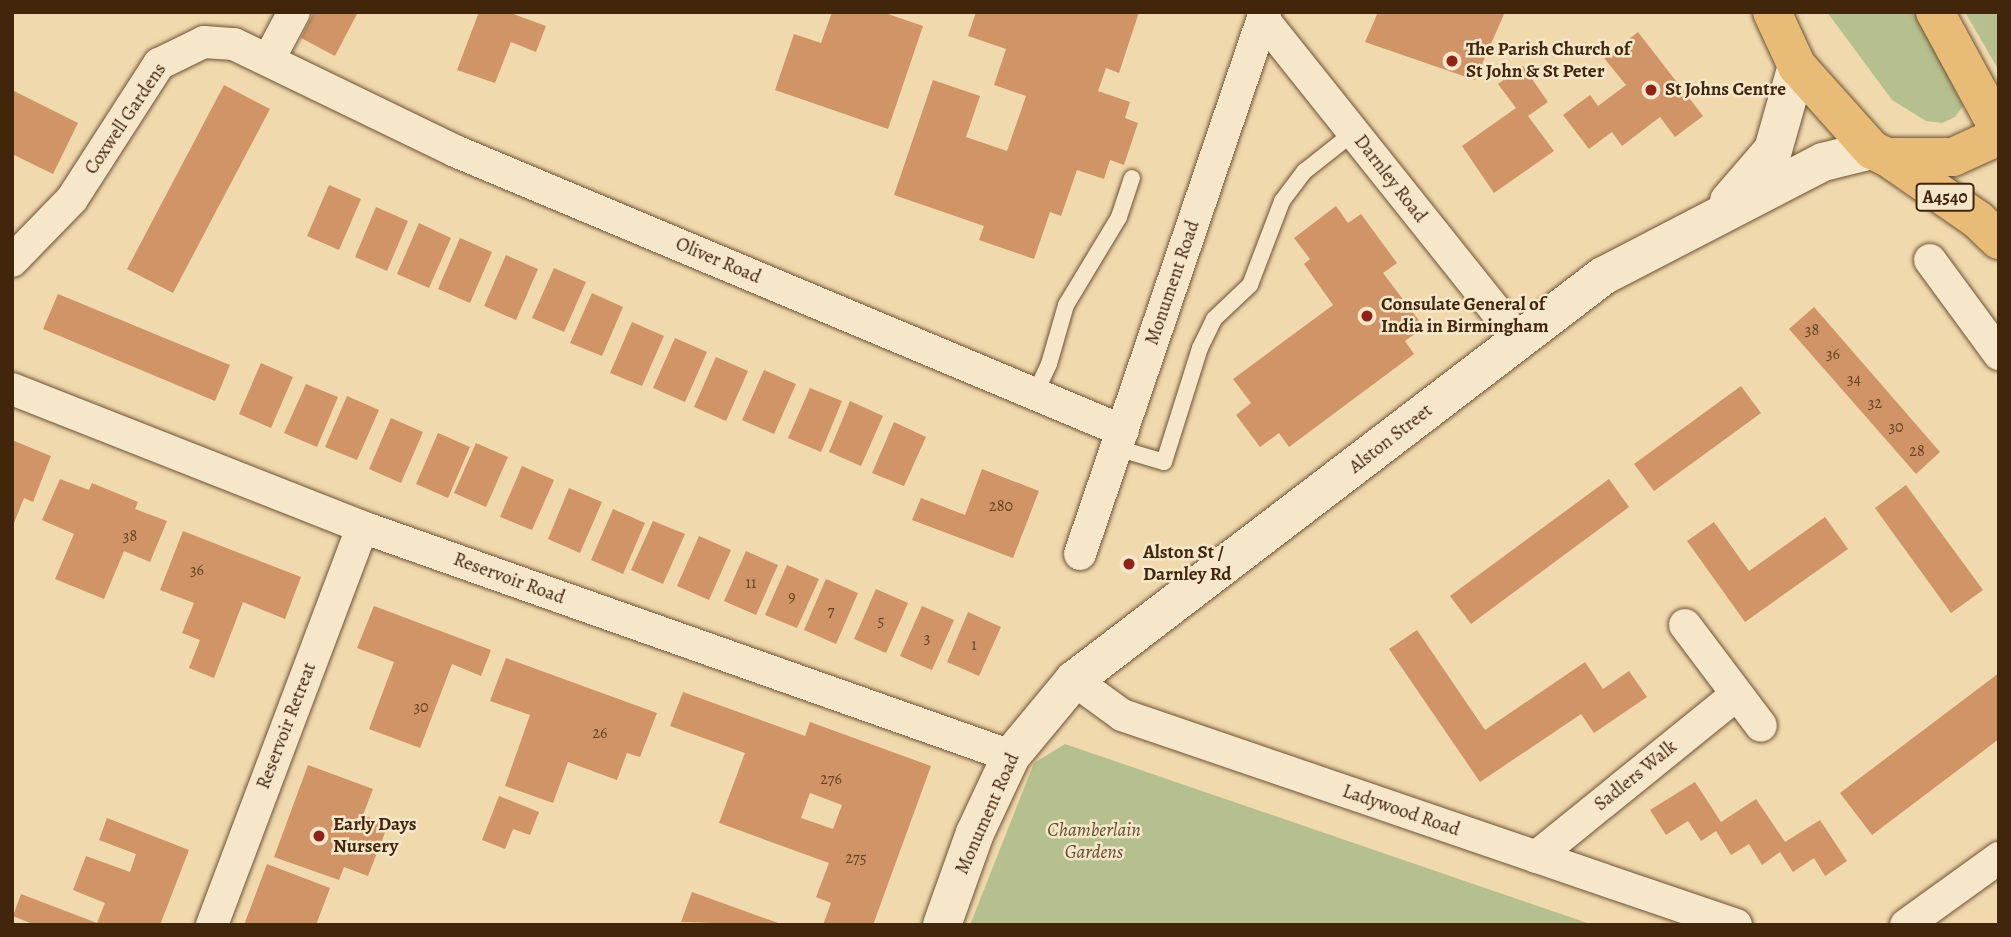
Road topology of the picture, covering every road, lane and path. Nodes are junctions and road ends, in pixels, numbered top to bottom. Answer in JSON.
{"nodes":[{"id":1,"x":294,"y":12,"type":"edge"},
{"id":2,"x":1772,"y":12,"type":"edge"},
{"id":3,"x":1935,"y":12,"type":"edge"},
{"id":4,"x":1264,"y":15,"type":"edge"},
{"id":5,"x":270,"y":59,"type":"junction"},
{"id":6,"x":1797,"y":66,"type":"junction"},
{"id":7,"x":315,"y":86,"type":"joint"},
{"id":8,"x":1999,"y":130,"type":"edge"},
{"id":9,"x":1353,"y":133,"type":"junction"},
{"id":10,"x":1999,"y":136,"type":"edge"},
{"id":11,"x":1879,"y":154,"type":"junction"},
{"id":12,"x":1132,"y":178,"type":"dead end"},
{"id":13,"x":1719,"y":214,"type":"junction"},
{"id":14,"x":1999,"y":240,"type":"edge"},
{"id":15,"x":1930,"y":260,"type":"dead end"},
{"id":16,"x":12,"y":261,"type":"edge"},
{"id":17,"x":1518,"y":338,"type":"junction"},
{"id":18,"x":1999,"y":354,"type":"edge"},
{"id":19,"x":12,"y":389,"type":"edge"},
{"id":20,"x":1035,"y":394,"type":"junction"},
{"id":21,"x":1120,"y":439,"type":"junction"},
{"id":22,"x":362,"y":527,"type":"junction"},
{"id":23,"x":1080,"y":554,"type":"dead end"},
{"id":24,"x":1685,"y":625,"type":"dead end"},
{"id":25,"x":1074,"y":680,"type":"junction"},
{"id":26,"x":1736,"y":695,"type":"junction"},
{"id":27,"x":1761,"y":726,"type":"dead end"},
{"id":28,"x":1011,"y":756,"type":"junction"},
{"id":29,"x":1536,"y":858,"type":"junction"},
{"id":30,"x":1999,"y":858,"type":"edge"},
{"id":31,"x":212,"y":925,"type":"edge"},
{"id":32,"x":942,"y":925,"type":"edge"},
{"id":33,"x":1736,"y":925,"type":"edge"},
{"id":34,"x":1906,"y":925,"type":"edge"}],
"edges":[{"from":1,"to":5,"type":"street"},
{"from":2,"to":6,"type":"highway"},
{"from":3,"to":8,"type":"highway"},
{"from":4,"to":9,"type":"street","name":"Darnley Road"},
{"from":4,"to":21,"type":"street","name":"Monument Road"},
{"from":5,"to":7,"type":"street","name":"Coxwell Gardens"},
{"from":5,"to":16,"type":"street","name":"Coxwell Gardens"},
{"from":6,"to":11,"type":"highway"},
{"from":6,"to":13,"type":"main road","name":"Alston Street"},
{"from":7,"to":20,"type":"street","name":"Oliver Road"},
{"from":9,"to":17,"type":"street","name":"Darnley Road"},
{"from":9,"to":21,"type":"lane"},
{"from":10,"to":11,"type":"highway"},
{"from":11,"to":13,"type":"main road","name":"Alston Street"},
{"from":11,"to":14,"type":"highway","number":"A4540"},
{"from":12,"to":20,"type":"lane"},
{"from":13,"to":17,"type":"main road","name":"Alston Street"},
{"from":15,"to":18,"type":"street"},
{"from":17,"to":25,"type":"main road","name":"Alston Street"},
{"from":19,"to":22,"type":"street","name":"Reservoir Road"},
{"from":20,"to":21,"type":"street","name":"Oliver Road"},
{"from":21,"to":23,"type":"street","name":"Monument Road"},
{"from":22,"to":28,"type":"street","name":"Reservoir Road"},
{"from":22,"to":31,"type":"street","name":"Reservoir Retreat"},
{"from":24,"to":26,"type":"street"},
{"from":25,"to":28,"type":"main road","name":"Monument Road"},
{"from":25,"to":29,"type":"street","name":"Ladywood Road"},
{"from":26,"to":27,"type":"street"},
{"from":26,"to":29,"type":"street","name":"Sadlers Walk"},
{"from":28,"to":32,"type":"main road","name":"Monument Road"},
{"from":29,"to":33,"type":"street","name":"Ladywood Road"},
{"from":30,"to":34,"type":"street"}]}
